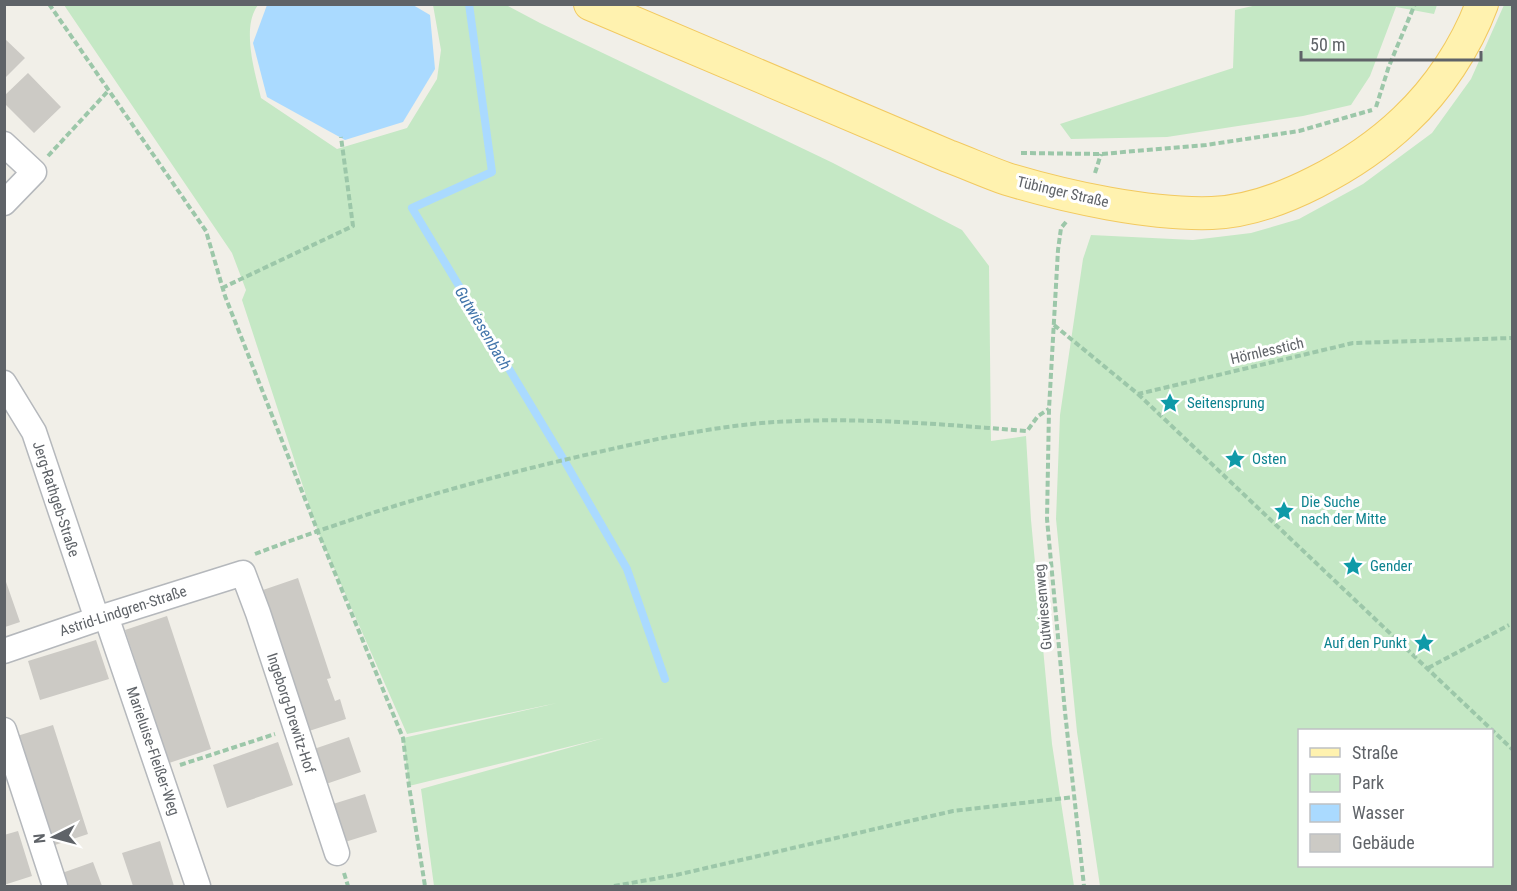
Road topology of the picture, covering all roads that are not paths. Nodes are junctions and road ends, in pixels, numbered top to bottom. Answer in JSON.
{"nodes":[{"id":1,"x":590,"y":4,"type":"edge"},
{"id":2,"x":1482,"y":4,"type":"edge"},
{"id":3,"x":4,"y":144,"type":"edge"},
{"id":4,"x":4,"y":203,"type":"edge"},
{"id":5,"x":4,"y":383,"type":"edge"},
{"id":6,"x":243,"y":573,"type":"joint"},
{"id":7,"x":101,"y":618,"type":"junction"},
{"id":8,"x":4,"y":651,"type":"edge"},
{"id":9,"x":4,"y":730,"type":"edge"},
{"id":10,"x":337,"y":853,"type":"dead end"},
{"id":11,"x":55,"y":886,"type":"edge"},
{"id":12,"x":198,"y":886,"type":"edge"}],
"edges":[{"from":1,"to":2,"type":"main road","name":"Tübinger Straße"},
{"from":3,"to":4,"type":"street"},
{"from":5,"to":7,"type":"street","name":"Jerg-Rathgeb-Straße"},
{"from":6,"to":7,"type":"street","name":"Astrid-Lindgren-Straße"},
{"from":6,"to":10,"type":"street","name":"Ingeborg-Drewitz-Hof"},
{"from":7,"to":8,"type":"street","name":"Astrid-Lindgren-Straße"},
{"from":7,"to":12,"type":"street","name":"Marieluise-Fleißer-Weg"},
{"from":9,"to":11,"type":"street"}]}
